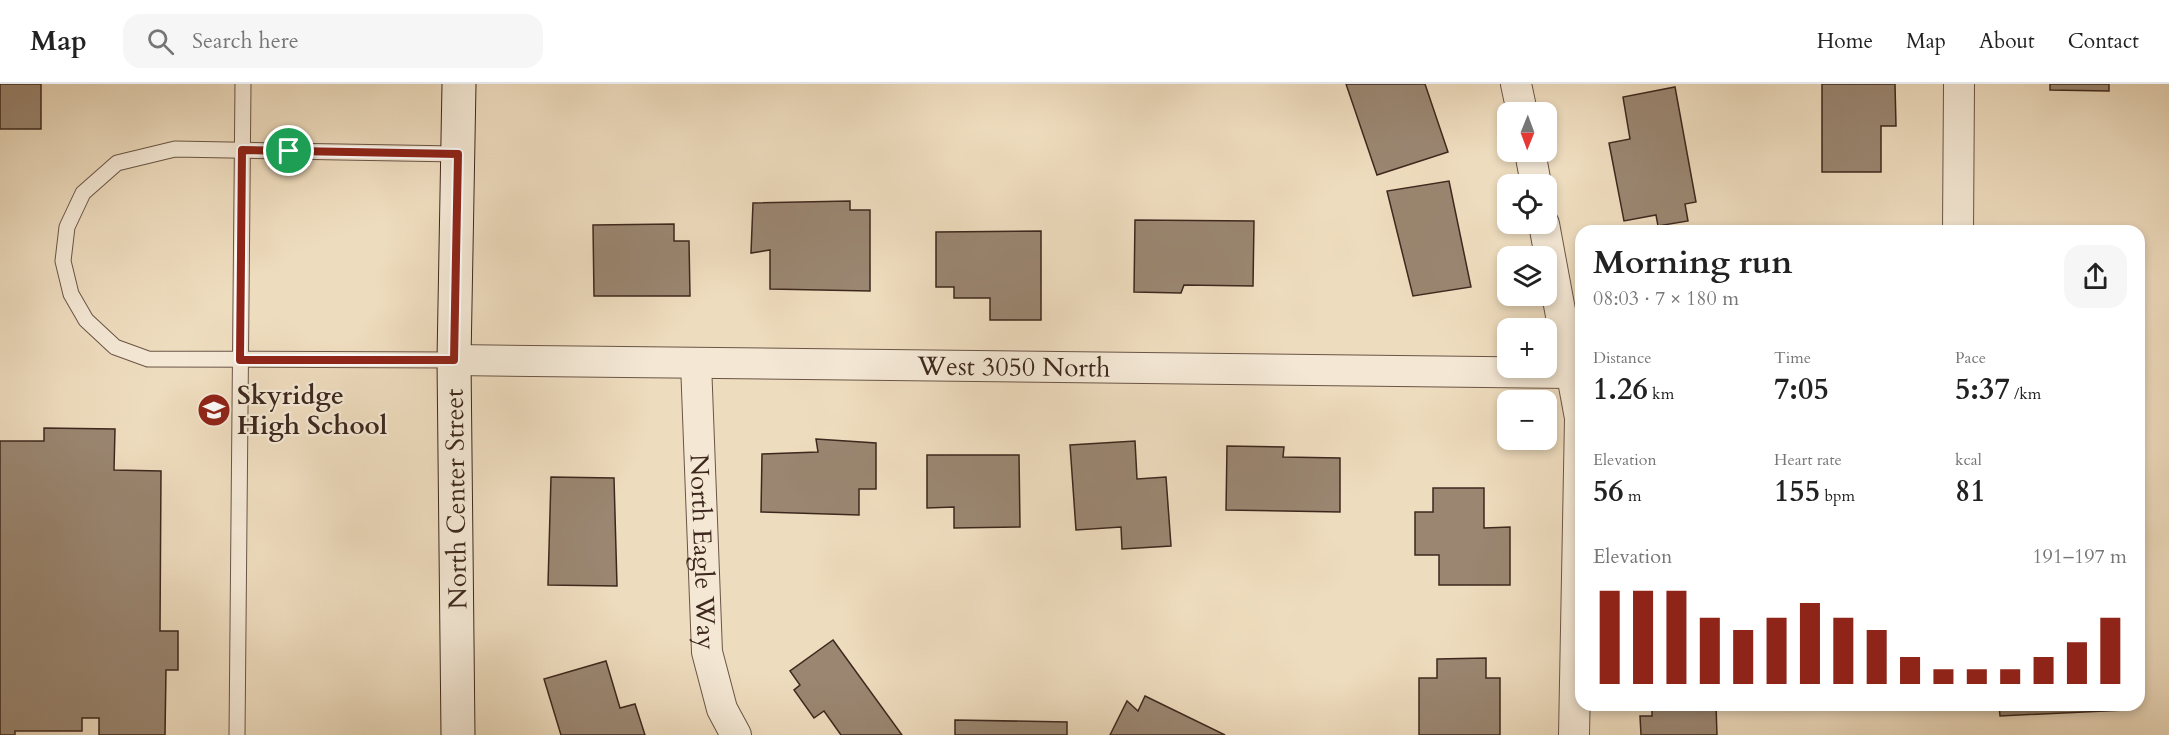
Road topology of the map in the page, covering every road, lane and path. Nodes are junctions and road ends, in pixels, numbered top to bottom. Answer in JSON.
{"nodes":[{"id":1,"x":243,"y":84,"type":"edge"},
{"id":2,"x":459,"y":84,"type":"edge"},
{"id":3,"x":1516,"y":84,"type":"edge"},
{"id":4,"x":1959,"y":84,"type":"edge"},
{"id":5,"x":1520,"y":102,"type":"edge"},
{"id":6,"x":242,"y":150,"type":"junction"},
{"id":7,"x":458,"y":154,"type":"junction"},
{"id":8,"x":1958,"y":225,"type":"edge"},
{"id":9,"x":1546,"y":234,"type":"edge"},
{"id":10,"x":240,"y":360,"type":"junction"},
{"id":11,"x":454,"y":360,"type":"junction"},
{"id":12,"x":696,"y":363,"type":"junction"},
{"id":13,"x":1572,"y":373,"type":"junction"},
{"id":14,"x":1575,"y":390,"type":"edge"},
{"id":15,"x":1575,"y":682,"type":"edge"},
{"id":16,"x":237,"y":735,"type":"edge"},
{"id":17,"x":458,"y":735,"type":"edge"},
{"id":18,"x":736,"y":735,"type":"edge"},
{"id":19,"x":1574,"y":735,"type":"edge"}],
"edges":[{"from":1,"to":6,"type":"lane"},
{"from":2,"to":7,"type":"street","name":"North Center Street"},
{"from":3,"to":5,"type":"street"},
{"from":4,"to":8,"type":"street"},
{"from":6,"to":7,"type":"lane"},
{"from":6,"to":10,"type":"lane"},
{"from":6,"to":10,"type":"lane"},
{"from":7,"to":11,"type":"street","name":"North Center Street"},
{"from":9,"to":13,"type":"street"},
{"from":10,"to":11,"type":"lane"},
{"from":10,"to":16,"type":"lane"},
{"from":11,"to":12,"type":"street","name":"West 3050 North"},
{"from":11,"to":17,"type":"street","name":"North Center Street"},
{"from":12,"to":13,"type":"street","name":"West 3050 North"},
{"from":12,"to":18,"type":"street","name":"North Eagle Way"},
{"from":13,"to":14,"type":"street"},
{"from":15,"to":19,"type":"street"}]}
